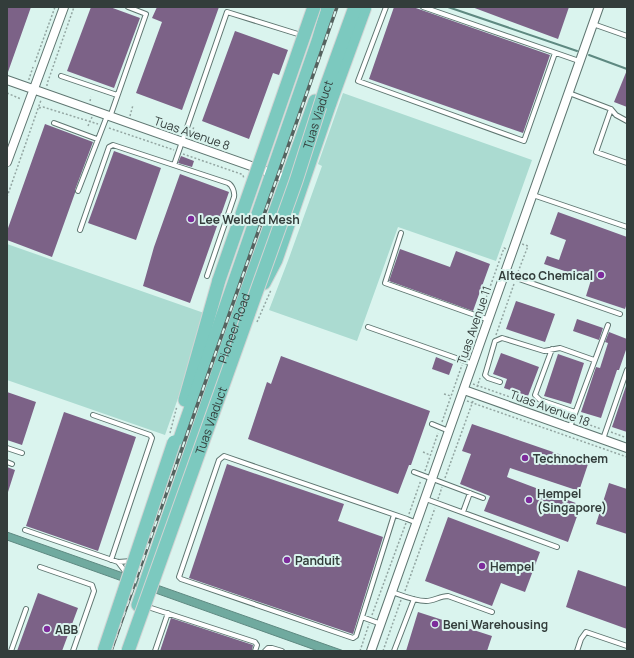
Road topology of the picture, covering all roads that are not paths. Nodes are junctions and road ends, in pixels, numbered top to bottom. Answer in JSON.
{"nodes":[{"id":1,"x":64,"y":7,"type":"edge"},
{"id":2,"x":128,"y":7,"type":"edge"},
{"id":3,"x":314,"y":7,"type":"edge"},
{"id":4,"x":328,"y":7,"type":"edge"},
{"id":5,"x":350,"y":7,"type":"edge"},
{"id":6,"x":355,"y":7,"type":"edge"},
{"id":7,"x":365,"y":7,"type":"edge"},
{"id":8,"x":386,"y":7,"type":"edge"},
{"id":9,"x":423,"y":7,"type":"edge"},
{"id":10,"x":599,"y":7,"type":"edge"},
{"id":11,"x":593,"y":24,"type":"junction"},
{"id":12,"x":627,"y":36,"type":"edge"},
{"id":13,"x":307,"y":37,"type":"dead end"},
{"id":14,"x":555,"y":53,"type":"junction"},
{"id":15,"x":580,"y":62,"type":"junction"},
{"id":16,"x":61,"y":76,"type":"dead end"},
{"id":17,"x":7,"y":80,"type":"edge"},
{"id":18,"x":7,"y":85,"type":"edge"},
{"id":19,"x":33,"y":92,"type":"junction"},
{"id":20,"x":318,"y":92,"type":"junction"},
{"id":21,"x":569,"y":93,"type":"junction"},
{"id":22,"x":117,"y":95,"type":"junction"},
{"id":23,"x":337,"y":98,"type":"dead end"},
{"id":24,"x":611,"y":109,"type":"junction"},
{"id":25,"x":108,"y":116,"type":"junction"},
{"id":26,"x":627,"y":121,"type":"edge"},
{"id":27,"x":54,"y":123,"type":"dead end"},
{"id":28,"x":97,"y":139,"type":"junction"},
{"id":29,"x":186,"y":143,"type":"junction"},
{"id":30,"x":7,"y":162,"type":"edge"},
{"id":31,"x":627,"y":163,"type":"edge"},
{"id":32,"x":174,"y":165,"type":"junction"},
{"id":33,"x":272,"y":174,"type":"junction"},
{"id":34,"x":288,"y":179,"type":"junction"},
{"id":35,"x":78,"y":191,"type":"dead end"},
{"id":36,"x":533,"y":196,"type":"junction"},
{"id":37,"x":627,"y":227,"type":"edge"},
{"id":38,"x":80,"y":230,"type":"dead end"},
{"id":39,"x":401,"y":233,"type":"dead end"},
{"id":40,"x":505,"y":274,"type":"junction"},
{"id":41,"x":207,"y":276,"type":"dead end"},
{"id":42,"x":620,"y":314,"type":"dead end"},
{"id":43,"x":489,"y":320,"type":"junction"},
{"id":44,"x":608,"y":325,"type":"dead end"},
{"id":45,"x":368,"y":327,"type":"dead end"},
{"id":46,"x":228,"y":343,"type":"junction"},
{"id":47,"x":552,"y":349,"type":"junction"},
{"id":48,"x":594,"y":360,"type":"junction"},
{"id":49,"x":474,"y":364,"type":"junction"},
{"id":50,"x":627,"y":370,"type":"edge"},
{"id":51,"x":500,"y":382,"type":"dead end"},
{"id":52,"x":466,"y":386,"type":"junction"},
{"id":53,"x":575,"y":412,"type":"junction"},
{"id":54,"x":92,"y":415,"type":"dead end"},
{"id":55,"x":432,"y":424,"type":"dead end"},
{"id":56,"x":570,"y":427,"type":"junction"},
{"id":57,"x":450,"y":431,"type":"junction"},
{"id":58,"x":603,"y":439,"type":"junction"},
{"id":59,"x":7,"y":448,"type":"edge"},
{"id":60,"x":627,"y":448,"type":"edge"},
{"id":61,"x":22,"y":453,"type":"dead end"},
{"id":62,"x":7,"y":462,"type":"edge"},
{"id":63,"x":12,"y":464,"type":"dead end"},
{"id":64,"x":414,"y":472,"type":"dead end"},
{"id":65,"x":433,"y":478,"type":"junction"},
{"id":66,"x":470,"y":493,"type":"junction"},
{"id":67,"x":483,"y":498,"type":"dead end"},
{"id":68,"x":426,"y":499,"type":"junction"},
{"id":69,"x":463,"y":512,"type":"junction"},
{"id":70,"x":394,"y":515,"type":"junction"},
{"id":71,"x":417,"y":523,"type":"junction"},
{"id":72,"x":25,"y":530,"type":"dead end"},
{"id":73,"x":557,"y":547,"type":"dead end"},
{"id":74,"x":111,"y":560,"type":"junction"},
{"id":75,"x":139,"y":560,"type":"junction"},
{"id":76,"x":118,"y":562,"type":"junction"},
{"id":77,"x":40,"y":567,"type":"dead end"},
{"id":78,"x":131,"y":582,"type":"junction"},
{"id":79,"x":392,"y":592,"type":"junction"},
{"id":80,"x":414,"y":599,"type":"junction"},
{"id":81,"x":138,"y":603,"type":"junction"},
{"id":82,"x":26,"y":609,"type":"dead end"},
{"id":83,"x":492,"y":612,"type":"dead end"},
{"id":84,"x":168,"y":613,"type":"junction"},
{"id":85,"x":362,"y":616,"type":"junction"},
{"id":86,"x":381,"y":624,"type":"junction"},
{"id":87,"x":627,"y":646,"type":"edge"},
{"id":88,"x":11,"y":651,"type":"edge"},
{"id":89,"x":73,"y":651,"type":"edge"},
{"id":90,"x":104,"y":651,"type":"edge"},
{"id":91,"x":108,"y":651,"type":"edge"},
{"id":92,"x":122,"y":651,"type":"edge"},
{"id":93,"x":128,"y":651,"type":"edge"},
{"id":94,"x":155,"y":651,"type":"edge"},
{"id":95,"x":255,"y":651,"type":"edge"},
{"id":96,"x":265,"y":651,"type":"edge"},
{"id":97,"x":282,"y":651,"type":"edge"},
{"id":98,"x":371,"y":651,"type":"edge"},
{"id":99,"x":394,"y":651,"type":"edge"},
{"id":100,"x":577,"y":651,"type":"edge"}],
"edges":[{"from":1,"to":19,"type":"street"},
{"from":2,"to":22,"type":"lane"},
{"from":3,"to":90,"type":"main road","bridge":true},
{"from":4,"to":33,"type":"main road","name":"Pioneer Road"},
{"from":5,"to":20,"type":"main road","name":"Pioneer Road"},
{"from":6,"to":93,"type":"main road","name":"Tuas Viaduct","bridge":true},
{"from":7,"to":46,"type":"main road","bridge":true},
{"from":8,"to":14,"type":"lane"},
{"from":9,"to":14,"type":"lane"},
{"from":10,"to":11,"type":"street","name":"Tuas Avenue 11"},
{"from":11,"to":12,"type":"lane"},
{"from":11,"to":15,"type":"street","name":"Tuas Avenue 11"},
{"from":13,"to":29,"type":"lane"},
{"from":14,"to":15,"type":"lane"},
{"from":15,"to":21,"type":"street","name":"Tuas Avenue 11"},
{"from":16,"to":22,"type":"lane"},
{"from":17,"to":19,"type":"street","name":"Tuas Avenue 8"},
{"from":18,"to":19,"type":"street","name":"Tuas Avenue 8"},
{"from":19,"to":25,"type":"street","name":"Tuas Avenue 8"},
{"from":19,"to":30,"type":"street"},
{"from":20,"to":23,"type":"lane"},
{"from":20,"to":34,"type":"main road","name":"Pioneer Road"},
{"from":21,"to":24,"type":"lane"},
{"from":21,"to":36,"type":"street","name":"Tuas Avenue 11"},
{"from":22,"to":25,"type":"lane"},
{"from":24,"to":26,"type":"lane"},
{"from":24,"to":31,"type":"lane"},
{"from":25,"to":28,"type":"lane"},
{"from":25,"to":29,"type":"street","name":"Tuas Avenue 8"},
{"from":27,"to":28,"type":"lane"},
{"from":28,"to":35,"type":"lane"},
{"from":29,"to":32,"type":"lane"},
{"from":29,"to":33,"type":"street","name":"Tuas Avenue 8"},
{"from":32,"to":38,"type":"lane"},
{"from":32,"to":41,"type":"lane"},
{"from":33,"to":34,"type":"street","name":"Tuas Avenue 8"},
{"from":33,"to":75,"type":"main road","name":"Pioneer Road"},
{"from":34,"to":46,"type":"main road","name":"Pioneer Road"},
{"from":36,"to":37,"type":"lane"},
{"from":36,"to":40,"type":"street","name":"Tuas Avenue 11"},
{"from":39,"to":43,"type":"lane"},
{"from":40,"to":42,"type":"lane"},
{"from":40,"to":43,"type":"street","name":"Tuas Avenue 11"},
{"from":43,"to":49,"type":"street","name":"Tuas Avenue 11"},
{"from":44,"to":48,"type":"lane"},
{"from":45,"to":49,"type":"lane"},
{"from":46,"to":81,"type":"main road","name":"Pioneer Road"},
{"from":47,"to":48,"type":"lane"},
{"from":47,"to":51,"type":"lane"},
{"from":47,"to":53,"type":"lane"},
{"from":48,"to":53,"type":"lane"},
{"from":49,"to":52,"type":"street","name":"Tuas Avenue 11"},
{"from":50,"to":58,"type":"lane"},
{"from":52,"to":56,"type":"street","name":"Tuas Avenue 18"},
{"from":52,"to":57,"type":"street","name":"Tuas Avenue 11"},
{"from":53,"to":56,"type":"lane"},
{"from":54,"to":74,"type":"lane"},
{"from":55,"to":57,"type":"lane"},
{"from":56,"to":58,"type":"street","name":"Tuas Avenue 18"},
{"from":57,"to":65,"type":"street","name":"Tuas Avenue 11"},
{"from":58,"to":60,"type":"street","name":"Tuas Avenue 18"},
{"from":59,"to":61,"type":"lane"},
{"from":62,"to":63,"type":"lane"},
{"from":64,"to":65,"type":"lane"},
{"from":65,"to":66,"type":"lane"},
{"from":65,"to":68,"type":"street","name":"Tuas Avenue 11"},
{"from":66,"to":67,"type":"lane"},
{"from":66,"to":69,"type":"lane"},
{"from":68,"to":69,"type":"lane"},
{"from":68,"to":71,"type":"street","name":"Tuas Avenue 11"},
{"from":69,"to":73,"type":"lane"},
{"from":70,"to":71,"type":"lane"},
{"from":70,"to":85,"type":"lane"},
{"from":70,"to":85,"type":"lane"},
{"from":71,"to":79,"type":"street","name":"Tuas Avenue 11"},
{"from":72,"to":74,"type":"lane"},
{"from":74,"to":76,"type":"lane"},
{"from":75,"to":76,"type":"lane"},
{"from":75,"to":78,"type":"main road","name":"Pioneer Road"},
{"from":76,"to":78,"type":"lane"},
{"from":77,"to":89,"type":"lane"},
{"from":78,"to":91,"type":"main road","name":"Pioneer Road"},
{"from":79,"to":80,"type":"lane"},
{"from":79,"to":86,"type":"street","name":"Tuas Avenue 11"},
{"from":80,"to":83,"type":"lane"},
{"from":80,"to":99,"type":"lane"},
{"from":81,"to":84,"type":"lane"},
{"from":81,"to":92,"type":"main road","name":"Pioneer Road"},
{"from":82,"to":88,"type":"lane"},
{"from":84,"to":94,"type":"lane"},
{"from":84,"to":95,"type":"lane"},
{"from":85,"to":86,"type":"lane"},
{"from":86,"to":98,"type":"street","name":"Tuas Avenue 11"},
{"from":87,"to":100,"type":"lane"},
{"from":96,"to":97,"type":"lane"}]}
